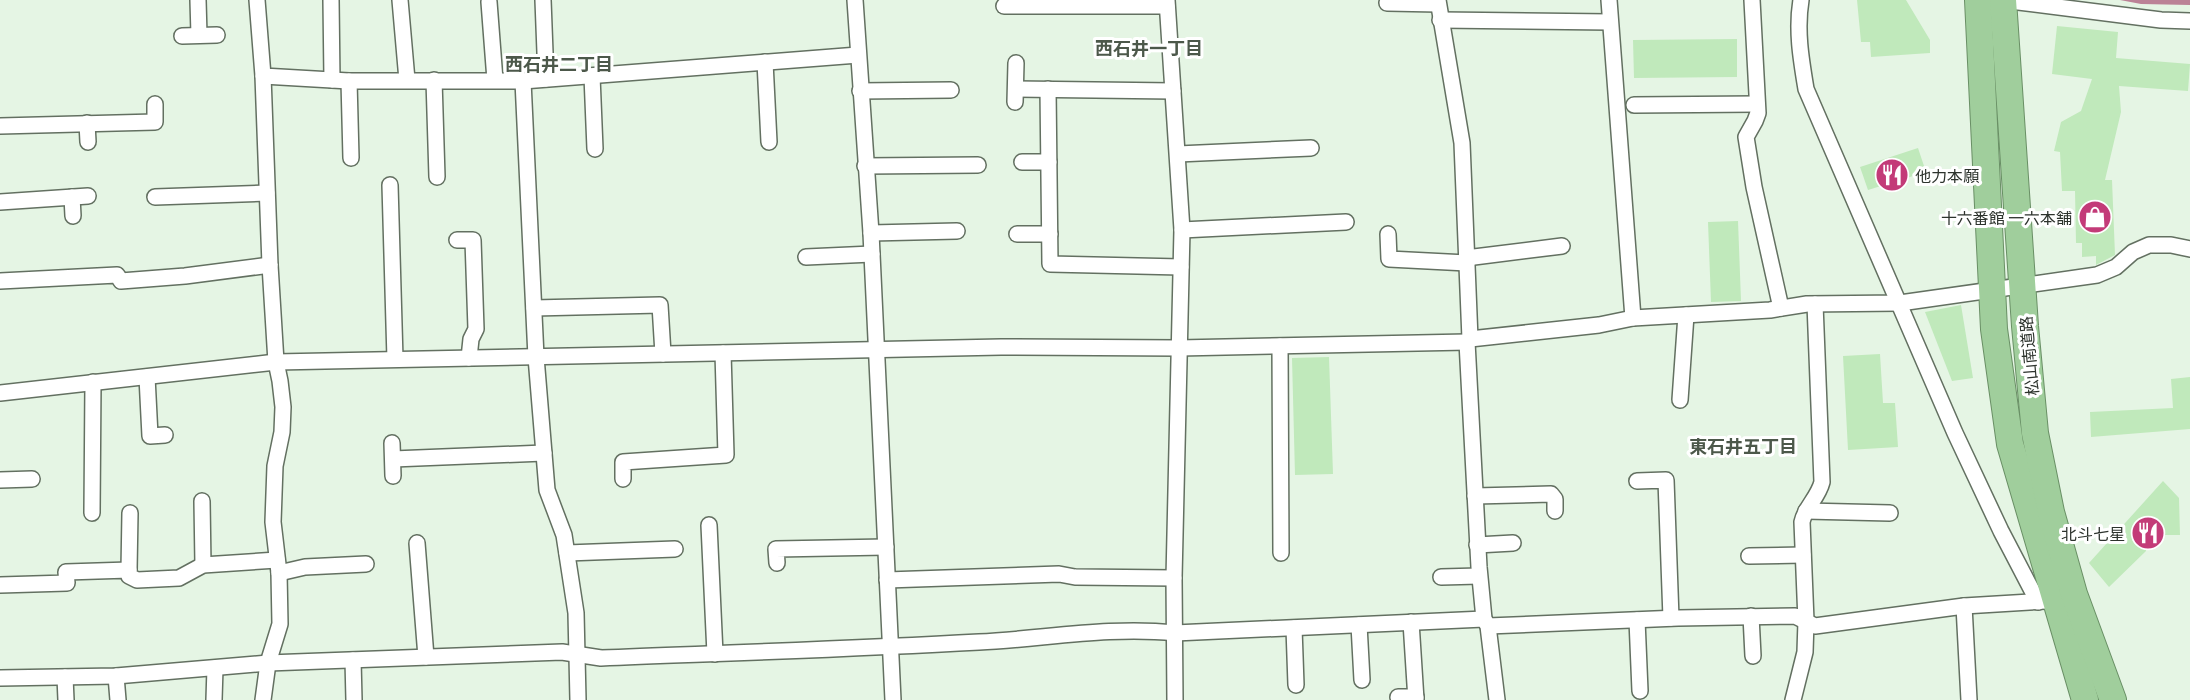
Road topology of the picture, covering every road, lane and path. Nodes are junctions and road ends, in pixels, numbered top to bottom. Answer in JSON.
{"nodes":[{"id":1,"x":198,"y":0,"type":"edge"},
{"id":2,"x":257,"y":0,"type":"edge"},
{"id":3,"x":331,"y":0,"type":"edge"},
{"id":4,"x":400,"y":0,"type":"edge"},
{"id":5,"x":543,"y":0,"type":"edge"},
{"id":6,"x":855,"y":0,"type":"edge"},
{"id":7,"x":1609,"y":0,"type":"edge"},
{"id":8,"x":1752,"y":0,"type":"edge"},
{"id":9,"x":1801,"y":0,"type":"edge"},
{"id":10,"x":1978,"y":0,"type":"edge"},
{"id":11,"x":2003,"y":0,"type":"edge"},
{"id":12,"x":489,"y":2,"type":"dead end"},
{"id":13,"x":1438,"y":2,"type":"edge"},
{"id":14,"x":1021,"y":3,"type":"edge"},
{"id":15,"x":1167,"y":3,"type":"edge"},
{"id":16,"x":1386,"y":3,"type":"dead end"},
{"id":17,"x":1004,"y":6,"type":"dead end"},
{"id":18,"x":1440,"y":20,"type":"junction"},
{"id":19,"x":2190,"y":21,"type":"edge"},
{"id":20,"x":1610,"y":22,"type":"junction"},
{"id":21,"x":199,"y":35,"type":"junction"},
{"id":22,"x":217,"y":35,"type":"dead end"},
{"id":23,"x":182,"y":36,"type":"dead end"},
{"id":24,"x":858,"y":55,"type":"junction"},
{"id":25,"x":765,"y":62,"type":"junction"},
{"id":26,"x":1016,"y":63,"type":"dead end"},
{"id":27,"x":263,"y":76,"type":"junction"},
{"id":28,"x":592,"y":76,"type":"junction"},
{"id":29,"x":546,"y":79,"type":"junction"},
{"id":30,"x":332,"y":80,"type":"junction"},
{"id":31,"x":407,"y":80,"type":"junction"},
{"id":32,"x":434,"y":80,"type":"junction"},
{"id":33,"x":495,"y":80,"type":"junction"},
{"id":34,"x":349,"y":81,"type":"junction"},
{"id":35,"x":524,"y":81,"type":"junction"},
{"id":36,"x":1048,"y":89,"type":"junction"},
{"id":37,"x":951,"y":90,"type":"dead end"},
{"id":38,"x":860,"y":91,"type":"junction"},
{"id":39,"x":1173,"y":91,"type":"junction"},
{"id":40,"x":155,"y":104,"type":"dead end"},
{"id":41,"x":1757,"y":104,"type":"junction"},
{"id":42,"x":1634,"y":105,"type":"dead end"},
{"id":43,"x":87,"y":123,"type":"junction"},
{"id":44,"x":0,"y":126,"type":"edge"},
{"id":45,"x":88,"y":142,"type":"dead end"},
{"id":46,"x":769,"y":142,"type":"dead end"},
{"id":47,"x":1311,"y":148,"type":"dead end"},
{"id":48,"x":595,"y":149,"type":"dead end"},
{"id":49,"x":1178,"y":154,"type":"junction"},
{"id":50,"x":351,"y":158,"type":"dead end"},
{"id":51,"x":1022,"y":162,"type":"dead end"},
{"id":52,"x":1049,"y":162,"type":"junction"},
{"id":53,"x":978,"y":165,"type":"dead end"},
{"id":54,"x":866,"y":166,"type":"junction"},
{"id":55,"x":437,"y":177,"type":"dead end"},
{"id":56,"x":390,"y":185,"type":"dead end"},
{"id":57,"x":267,"y":193,"type":"junction"},
{"id":58,"x":88,"y":196,"type":"dead end"},
{"id":59,"x":72,"y":197,"type":"junction"},
{"id":60,"x":155,"y":198,"type":"dead end"},
{"id":61,"x":0,"y":202,"type":"edge"},
{"id":62,"x":73,"y":216,"type":"dead end"},
{"id":63,"x":1346,"y":222,"type":"dead end"},
{"id":64,"x":1182,"y":230,"type":"junction"},
{"id":65,"x":957,"y":231,"type":"dead end"},
{"id":66,"x":871,"y":233,"type":"junction"},
{"id":67,"x":1017,"y":234,"type":"dead end"},
{"id":68,"x":1050,"y":234,"type":"junction"},
{"id":69,"x":1388,"y":234,"type":"dead end"},
{"id":70,"x":457,"y":240,"type":"dead end"},
{"id":71,"x":1562,"y":246,"type":"dead end"},
{"id":72,"x":2190,"y":249,"type":"edge"},
{"id":73,"x":872,"y":254,"type":"junction"},
{"id":74,"x":806,"y":257,"type":"dead end"},
{"id":75,"x":1467,"y":260,"type":"junction"},
{"id":76,"x":270,"y":265,"type":"junction"},
{"id":77,"x":1181,"y":267,"type":"junction"},
{"id":78,"x":0,"y":281,"type":"edge"},
{"id":79,"x":2022,"y":285,"type":"junction"},
{"id":80,"x":1992,"y":289,"type":"junction"},
{"id":81,"x":1900,"y":303,"type":"junction"},
{"id":82,"x":1815,"y":304,"type":"junction"},
{"id":83,"x":534,"y":308,"type":"junction"},
{"id":84,"x":1780,"y":308,"type":"junction"},
{"id":85,"x":1686,"y":315,"type":"junction"},
{"id":86,"x":1633,"y":318,"type":"junction"},
{"id":87,"x":1469,"y":341,"type":"junction"},
{"id":88,"x":1280,"y":346,"type":"junction"},
{"id":89,"x":1179,"y":348,"type":"junction"},
{"id":90,"x":875,"y":351,"type":"junction"},
{"id":91,"x":723,"y":353,"type":"junction"},
{"id":92,"x":663,"y":354,"type":"junction"},
{"id":93,"x":536,"y":357,"type":"junction"},
{"id":94,"x":469,"y":358,"type":"junction"},
{"id":95,"x":395,"y":359,"type":"junction"},
{"id":96,"x":276,"y":362,"type":"junction"},
{"id":97,"x":147,"y":377,"type":"junction"},
{"id":98,"x":93,"y":382,"type":"junction"},
{"id":99,"x":0,"y":393,"type":"edge"},
{"id":100,"x":1680,"y":400,"type":"dead end"},
{"id":101,"x":165,"y":435,"type":"dead end"},
{"id":102,"x":392,"y":442,"type":"dead end"},
{"id":103,"x":544,"y":453,"type":"junction"},
{"id":104,"x":393,"y":459,"type":"junction"},
{"id":105,"x":393,"y":476,"type":"dead end"},
{"id":106,"x":32,"y":478,"type":"dead end"},
{"id":107,"x":623,"y":479,"type":"dead end"},
{"id":108,"x":0,"y":480,"type":"edge"},
{"id":109,"x":1637,"y":481,"type":"dead end"},
{"id":110,"x":1475,"y":496,"type":"junction"},
{"id":111,"x":202,"y":501,"type":"dead end"},
{"id":112,"x":1555,"y":511,"type":"dead end"},
{"id":113,"x":1806,"y":511,"type":"junction"},
{"id":114,"x":92,"y":513,"type":"dead end"},
{"id":115,"x":130,"y":513,"type":"dead end"},
{"id":116,"x":1890,"y":513,"type":"dead end"},
{"id":117,"x":709,"y":525,"type":"dead end"},
{"id":118,"x":417,"y":543,"type":"dead end"},
{"id":119,"x":1514,"y":543,"type":"dead end"},
{"id":120,"x":1477,"y":545,"type":"junction"},
{"id":121,"x":886,"y":548,"type":"junction"},
{"id":122,"x":675,"y":549,"type":"dead end"},
{"id":123,"x":567,"y":553,"type":"junction"},
{"id":124,"x":1281,"y":553,"type":"dead end"},
{"id":125,"x":1803,"y":555,"type":"junction"},
{"id":126,"x":1749,"y":556,"type":"dead end"},
{"id":127,"x":777,"y":563,"type":"dead end"},
{"id":128,"x":366,"y":564,"type":"dead end"},
{"id":129,"x":203,"y":565,"type":"junction"},
{"id":130,"x":278,"y":567,"type":"junction"},
{"id":131,"x":129,"y":570,"type":"junction"},
{"id":132,"x":1479,"y":576,"type":"junction"},
{"id":133,"x":1441,"y":577,"type":"dead end"},
{"id":134,"x":1174,"y":578,"type":"junction"},
{"id":135,"x":887,"y":580,"type":"junction"},
{"id":136,"x":0,"y":585,"type":"edge"},
{"id":137,"x":2056,"y":599,"type":"junction"},
{"id":138,"x":1964,"y":606,"type":"junction"},
{"id":139,"x":1751,"y":616,"type":"junction"},
{"id":140,"x":1671,"y":618,"type":"junction"},
{"id":141,"x":1637,"y":620,"type":"junction"},
{"id":142,"x":1806,"y":621,"type":"junction"},
{"id":143,"x":1411,"y":622,"type":"junction"},
{"id":144,"x":1486,"y":622,"type":"junction"},
{"id":145,"x":1359,"y":625,"type":"junction"},
{"id":146,"x":1294,"y":628,"type":"junction"},
{"id":147,"x":1174,"y":633,"type":"junction"},
{"id":148,"x":890,"y":647,"type":"junction"},
{"id":149,"x":715,"y":654,"type":"junction"},
{"id":150,"x":578,"y":656,"type":"junction"},
{"id":151,"x":1753,"y":656,"type":"dead end"},
{"id":152,"x":426,"y":657,"type":"junction"},
{"id":153,"x":353,"y":660,"type":"junction"},
{"id":154,"x":268,"y":663,"type":"junction"},
{"id":155,"x":215,"y":668,"type":"junction"},
{"id":156,"x":116,"y":676,"type":"junction"},
{"id":157,"x":65,"y":677,"type":"junction"},
{"id":158,"x":0,"y":678,"type":"edge"},
{"id":159,"x":1362,"y":680,"type":"dead end"},
{"id":160,"x":1296,"y":685,"type":"dead end"},
{"id":161,"x":1640,"y":691,"type":"dead end"},
{"id":162,"x":1398,"y":698,"type":"dead end"},
{"id":163,"x":1416,"y":698,"type":"edge"},
{"id":164,"x":66,"y":700,"type":"edge"},
{"id":165,"x":117,"y":700,"type":"edge"},
{"id":166,"x":214,"y":700,"type":"edge"},
{"id":167,"x":263,"y":700,"type":"edge"},
{"id":168,"x":354,"y":700,"type":"edge"},
{"id":169,"x":578,"y":700,"type":"edge"},
{"id":170,"x":893,"y":700,"type":"edge"},
{"id":171,"x":1175,"y":700,"type":"edge"},
{"id":172,"x":1497,"y":700,"type":"edge"},
{"id":173,"x":1792,"y":700,"type":"edge"},
{"id":174,"x":1969,"y":700,"type":"edge"},
{"id":175,"x":2085,"y":700,"type":"edge"},
{"id":176,"x":2113,"y":700,"type":"edge"}],
"edges":[{"from":1,"to":21,"type":"street"},
{"from":2,"to":27,"type":"street"},
{"from":3,"to":30,"type":"street"},
{"from":4,"to":31,"type":"street"},
{"from":5,"to":29,"type":"street"},
{"from":6,"to":24,"type":"street"},
{"from":7,"to":20,"type":"street"},
{"from":8,"to":41,"type":"street"},
{"from":9,"to":81,"type":"street"},
{"from":10,"to":80,"type":"highway","name":"松山南道路"},
{"from":11,"to":19,"type":"street"},
{"from":11,"to":79,"type":"highway","name":"松山南道路"},
{"from":12,"to":33,"type":"street"},
{"from":13,"to":16,"type":"street"},
{"from":13,"to":18,"type":"street"},
{"from":14,"to":15,"type":"street"},
{"from":14,"to":17,"type":"street"},
{"from":15,"to":39,"type":"street"},
{"from":18,"to":20,"type":"street"},
{"from":18,"to":75,"type":"street"},
{"from":20,"to":86,"type":"street"},
{"from":21,"to":22,"type":"street"},
{"from":21,"to":23,"type":"street"},
{"from":24,"to":25,"type":"street"},
{"from":24,"to":38,"type":"street"},
{"from":25,"to":28,"type":"street"},
{"from":25,"to":46,"type":"street"},
{"from":26,"to":36,"type":"street"},
{"from":27,"to":30,"type":"street"},
{"from":27,"to":57,"type":"street"},
{"from":28,"to":29,"type":"street"},
{"from":28,"to":48,"type":"street"},
{"from":29,"to":35,"type":"street"},
{"from":30,"to":34,"type":"street"},
{"from":31,"to":32,"type":"street"},
{"from":31,"to":34,"type":"street"},
{"from":32,"to":33,"type":"street"},
{"from":32,"to":55,"type":"street"},
{"from":33,"to":35,"type":"street"},
{"from":34,"to":50,"type":"street"},
{"from":35,"to":83,"type":"street"},
{"from":36,"to":39,"type":"street"},
{"from":36,"to":52,"type":"street"},
{"from":37,"to":38,"type":"street"},
{"from":38,"to":54,"type":"street"},
{"from":39,"to":49,"type":"street"},
{"from":40,"to":43,"type":"street"},
{"from":41,"to":42,"type":"street"},
{"from":41,"to":84,"type":"street"},
{"from":43,"to":44,"type":"street"},
{"from":43,"to":45,"type":"street"},
{"from":47,"to":49,"type":"street"},
{"from":49,"to":64,"type":"street"},
{"from":51,"to":52,"type":"street"},
{"from":52,"to":68,"type":"street"},
{"from":53,"to":54,"type":"street"},
{"from":54,"to":66,"type":"street"},
{"from":56,"to":95,"type":"street"},
{"from":57,"to":60,"type":"street"},
{"from":57,"to":76,"type":"street"},
{"from":58,"to":59,"type":"street"},
{"from":59,"to":61,"type":"street"},
{"from":59,"to":62,"type":"street"},
{"from":63,"to":64,"type":"street"},
{"from":64,"to":77,"type":"street"},
{"from":65,"to":66,"type":"street"},
{"from":66,"to":73,"type":"street"},
{"from":67,"to":68,"type":"street"},
{"from":68,"to":77,"type":"street"},
{"from":69,"to":75,"type":"street"},
{"from":70,"to":94,"type":"street"},
{"from":71,"to":75,"type":"street"},
{"from":72,"to":79,"type":"street"},
{"from":73,"to":74,"type":"street"},
{"from":73,"to":90,"type":"street"},
{"from":75,"to":87,"type":"street"},
{"from":76,"to":78,"type":"street"},
{"from":76,"to":96,"type":"street"},
{"from":77,"to":89,"type":"street"},
{"from":79,"to":80,"type":"street"},
{"from":79,"to":137,"type":"highway","name":"松山南道路"},
{"from":80,"to":81,"type":"street"},
{"from":80,"to":137,"type":"highway","name":"松山南道路"},
{"from":81,"to":82,"type":"street"},
{"from":81,"to":137,"type":"street"},
{"from":82,"to":84,"type":"street"},
{"from":82,"to":113,"type":"street"},
{"from":83,"to":92,"type":"street"},
{"from":83,"to":93,"type":"street"},
{"from":84,"to":85,"type":"street"},
{"from":85,"to":86,"type":"street"},
{"from":85,"to":100,"type":"street"},
{"from":86,"to":87,"type":"street"},
{"from":87,"to":88,"type":"street"},
{"from":87,"to":110,"type":"street"},
{"from":88,"to":89,"type":"street"},
{"from":88,"to":124,"type":"street"},
{"from":89,"to":90,"type":"street"},
{"from":89,"to":134,"type":"street"},
{"from":90,"to":91,"type":"street"},
{"from":90,"to":121,"type":"street"},
{"from":91,"to":92,"type":"street"},
{"from":91,"to":107,"type":"street"},
{"from":92,"to":93,"type":"street"},
{"from":93,"to":94,"type":"street"},
{"from":93,"to":103,"type":"street"},
{"from":94,"to":95,"type":"street"},
{"from":95,"to":96,"type":"street"},
{"from":96,"to":97,"type":"street"},
{"from":96,"to":130,"type":"street"},
{"from":97,"to":98,"type":"street"},
{"from":97,"to":101,"type":"street"},
{"from":98,"to":99,"type":"street"},
{"from":98,"to":114,"type":"street"},
{"from":102,"to":104,"type":"street"},
{"from":103,"to":104,"type":"street"},
{"from":103,"to":123,"type":"street"},
{"from":104,"to":105,"type":"street"},
{"from":106,"to":108,"type":"street"},
{"from":109,"to":140,"type":"street"},
{"from":110,"to":112,"type":"street"},
{"from":110,"to":120,"type":"street"},
{"from":111,"to":129,"type":"street"},
{"from":113,"to":116,"type":"street"},
{"from":113,"to":125,"type":"street"},
{"from":115,"to":131,"type":"street"},
{"from":117,"to":149,"type":"street"},
{"from":118,"to":152,"type":"street"},
{"from":119,"to":120,"type":"street"},
{"from":120,"to":132,"type":"street"},
{"from":121,"to":127,"type":"street"},
{"from":121,"to":135,"type":"street"},
{"from":122,"to":123,"type":"street"},
{"from":123,"to":150,"type":"street"},
{"from":125,"to":126,"type":"street"},
{"from":125,"to":142,"type":"street"},
{"from":128,"to":130,"type":"street"},
{"from":129,"to":130,"type":"street"},
{"from":129,"to":131,"type":"street"},
{"from":130,"to":154,"type":"street"},
{"from":131,"to":136,"type":"street"},
{"from":132,"to":133,"type":"street"},
{"from":132,"to":144,"type":"street"},
{"from":134,"to":135,"type":"street"},
{"from":134,"to":147,"type":"street"},
{"from":135,"to":148,"type":"street"},
{"from":137,"to":138,"type":"street"},
{"from":137,"to":175,"type":"highway","name":"松山南道路"},
{"from":137,"to":176,"type":"highway","name":"松山南道路"},
{"from":138,"to":142,"type":"street"},
{"from":138,"to":174,"type":"street"},
{"from":139,"to":140,"type":"street"},
{"from":139,"to":142,"type":"street"},
{"from":139,"to":151,"type":"street"},
{"from":140,"to":141,"type":"street"},
{"from":141,"to":144,"type":"street"},
{"from":141,"to":161,"type":"street"},
{"from":142,"to":173,"type":"street"},
{"from":143,"to":144,"type":"street"},
{"from":143,"to":145,"type":"street"},
{"from":143,"to":163,"type":"street"},
{"from":144,"to":172,"type":"street"},
{"from":145,"to":146,"type":"street"},
{"from":145,"to":159,"type":"street"},
{"from":146,"to":147,"type":"street"},
{"from":146,"to":160,"type":"street"},
{"from":147,"to":148,"type":"street"},
{"from":147,"to":171,"type":"street"},
{"from":148,"to":149,"type":"street"},
{"from":148,"to":170,"type":"street"},
{"from":149,"to":150,"type":"street"},
{"from":150,"to":152,"type":"street"},
{"from":150,"to":169,"type":"street"},
{"from":152,"to":153,"type":"street"},
{"from":153,"to":154,"type":"street"},
{"from":153,"to":168,"type":"street"},
{"from":154,"to":155,"type":"street"},
{"from":154,"to":167,"type":"street"},
{"from":155,"to":156,"type":"street"},
{"from":155,"to":166,"type":"street"},
{"from":156,"to":157,"type":"street"},
{"from":156,"to":165,"type":"street"},
{"from":157,"to":158,"type":"street"},
{"from":157,"to":164,"type":"street"},
{"from":162,"to":163,"type":"street"}]}
